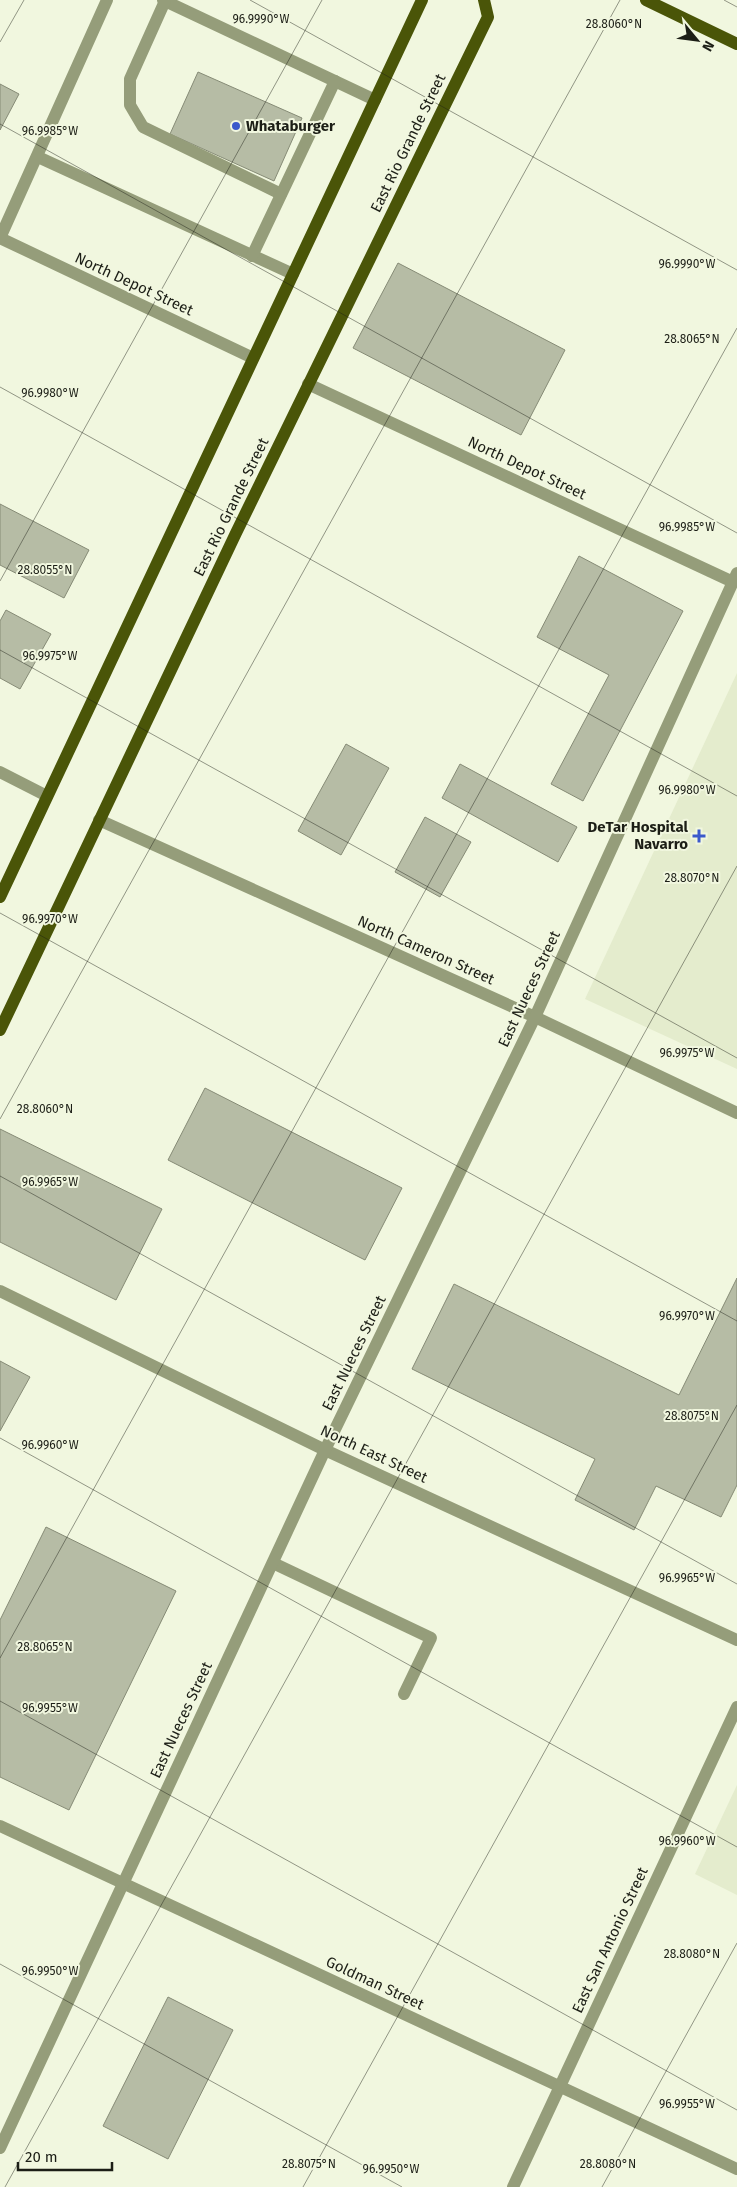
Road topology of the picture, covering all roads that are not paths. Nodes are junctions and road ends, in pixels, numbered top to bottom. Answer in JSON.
{"nodes":[{"id":1,"x":107,"y":0,"type":"edge"},
{"id":2,"x":422,"y":0,"type":"edge"},
{"id":3,"x":484,"y":0,"type":"edge"},
{"id":4,"x":646,"y":0,"type":"edge"},
{"id":5,"x":164,"y":1,"type":"edge"},
{"id":6,"x":737,"y":44,"type":"edge"},
{"id":7,"x":335,"y":81,"type":"junction"},
{"id":8,"x":374,"y":100,"type":"junction"},
{"id":9,"x":38,"y":157,"type":"junction"},
{"id":10,"x":281,"y":194,"type":"junction"},
{"id":11,"x":0,"y":238,"type":"edge"},
{"id":12,"x":252,"y":256,"type":"junction"},
{"id":13,"x":293,"y":274,"type":"junction"},
{"id":14,"x":254,"y":358,"type":"junction"},
{"id":15,"x":308,"y":384,"type":"junction"},
{"id":16,"x":735,"y":578,"type":"edge"},
{"id":17,"x":0,"y":772,"type":"edge"},
{"id":18,"x":47,"y":796,"type":"junction"},
{"id":19,"x":100,"y":820,"type":"junction"},
{"id":20,"x":0,"y":897,"type":"edge"},
{"id":21,"x":535,"y":1017,"type":"junction"},
{"id":22,"x":0,"y":1030,"type":"edge"},
{"id":23,"x":737,"y":1113,"type":"edge"},
{"id":24,"x":0,"y":1291,"type":"edge"},
{"id":25,"x":325,"y":1450,"type":"junction"},
{"id":26,"x":272,"y":1563,"type":"junction"},
{"id":27,"x":737,"y":1640,"type":"edge"},
{"id":28,"x":404,"y":1694,"type":"dead end"},
{"id":29,"x":737,"y":1707,"type":"edge"},
{"id":30,"x":0,"y":1826,"type":"edge"},
{"id":31,"x":123,"y":1884,"type":"junction"},
{"id":32,"x":560,"y":2086,"type":"junction"},
{"id":33,"x":0,"y":2148,"type":"edge"},
{"id":34,"x":737,"y":2169,"type":"edge"},
{"id":35,"x":513,"y":2187,"type":"edge"}],
"edges":[{"from":1,"to":9,"type":"street"},
{"from":2,"to":8,"type":"main road"},
{"from":3,"to":15,"type":"main road","name":"East Rio Grande Street"},
{"from":4,"to":6,"type":"main road"},
{"from":5,"to":7,"type":"street"},
{"from":5,"to":10,"type":"street"},
{"from":7,"to":8,"type":"street"},
{"from":7,"to":10,"type":"street"},
{"from":8,"to":13,"type":"main road"},
{"from":9,"to":11,"type":"street"},
{"from":9,"to":12,"type":"street"},
{"from":10,"to":12,"type":"street"},
{"from":11,"to":14,"type":"street","name":"North Depot Street"},
{"from":12,"to":13,"type":"street"},
{"from":13,"to":14,"type":"main road"},
{"from":14,"to":18,"type":"main road"},
{"from":15,"to":16,"type":"street","name":"North Depot Street"},
{"from":15,"to":19,"type":"main road","name":"East Rio Grande Street"},
{"from":16,"to":21,"type":"street","name":"East Nueces Street"},
{"from":17,"to":18,"type":"street"},
{"from":18,"to":20,"type":"main road"},
{"from":19,"to":21,"type":"street","name":"North Cameron Street"},
{"from":19,"to":22,"type":"main road","name":"East Rio Grande Street"},
{"from":21,"to":23,"type":"street","name":"North Cameron Street"},
{"from":21,"to":25,"type":"street","name":"East Nueces Street"},
{"from":24,"to":25,"type":"street","name":"North East Street"},
{"from":25,"to":26,"type":"street","name":"East Nueces Street"},
{"from":25,"to":27,"type":"street","name":"North East Street"},
{"from":26,"to":28,"type":"street"},
{"from":26,"to":31,"type":"street","name":"East Nueces Street"},
{"from":29,"to":32,"type":"street","name":"East San Antonio Street"},
{"from":30,"to":31,"type":"street","name":"Goldman Street"},
{"from":31,"to":32,"type":"street","name":"Goldman Street"},
{"from":31,"to":33,"type":"street","name":"East Nueces Street"},
{"from":32,"to":34,"type":"street","name":"Goldman Street"},
{"from":32,"to":35,"type":"street","name":"East San Antonio Street"}]}
